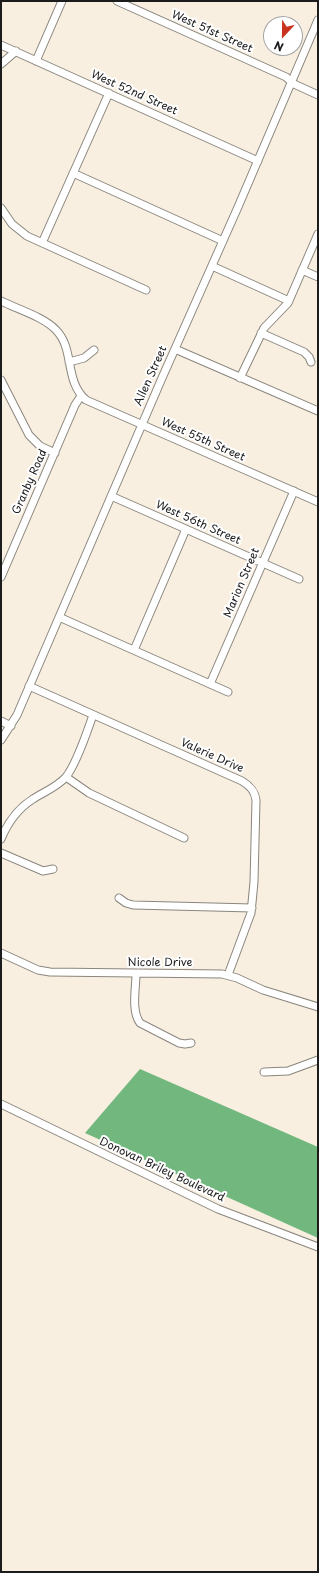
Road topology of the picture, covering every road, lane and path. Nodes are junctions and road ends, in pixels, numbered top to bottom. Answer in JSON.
{"nodes":[{"id":1,"x":62,"y":1,"type":"edge"},
{"id":2,"x":117,"y":1,"type":"edge"},
{"id":3,"x":318,"y":20,"type":"edge"},
{"id":4,"x":1,"y":45,"type":"edge"},
{"id":5,"x":16,"y":51,"type":"junction"},
{"id":6,"x":36,"y":60,"type":"junction"},
{"id":7,"x":1,"y":64,"type":"edge"},
{"id":8,"x":292,"y":82,"type":"junction"},
{"id":9,"x":109,"y":93,"type":"junction"},
{"id":10,"x":318,"y":95,"type":"edge"},
{"id":11,"x":258,"y":161,"type":"junction"},
{"id":12,"x":73,"y":173,"type":"junction"},
{"id":13,"x":1,"y":208,"type":"edge"},
{"id":14,"x":318,"y":234,"type":"edge"},
{"id":15,"x":223,"y":241,"type":"junction"},
{"id":16,"x":42,"y":243,"type":"junction"},
{"id":17,"x":212,"y":266,"type":"junction"},
{"id":18,"x":302,"y":270,"type":"junction"},
{"id":19,"x":318,"y":277,"type":"edge"},
{"id":20,"x":146,"y":290,"type":"dead end"},
{"id":21,"x":289,"y":301,"type":"junction"},
{"id":22,"x":1,"y":302,"type":"edge"},
{"id":23,"x":261,"y":333,"type":"junction"},
{"id":24,"x":175,"y":349,"type":"junction"},
{"id":25,"x":94,"y":350,"type":"dead end"},
{"id":26,"x":69,"y":362,"type":"junction"},
{"id":27,"x":311,"y":362,"type":"dead end"},
{"id":28,"x":240,"y":378,"type":"junction"},
{"id":29,"x":1,"y":380,"type":"edge"},
{"id":30,"x":81,"y":396,"type":"junction"},
{"id":31,"x":318,"y":411,"type":"edge"},
{"id":32,"x":142,"y":425,"type":"junction"},
{"id":33,"x":54,"y":453,"type":"junction"},
{"id":34,"x":294,"y":491,"type":"junction"},
{"id":35,"x":111,"y":496,"type":"junction"},
{"id":36,"x":318,"y":502,"type":"edge"},
{"id":37,"x":186,"y":529,"type":"junction"},
{"id":38,"x":4,"y":562,"type":"edge"},
{"id":39,"x":262,"y":562,"type":"junction"},
{"id":40,"x":1,"y":577,"type":"edge"},
{"id":41,"x":299,"y":579,"type":"dead end"},
{"id":42,"x":59,"y":617,"type":"junction"},
{"id":43,"x":134,"y":650,"type":"junction"},
{"id":44,"x":210,"y":684,"type":"junction"},
{"id":45,"x":29,"y":686,"type":"junction"},
{"id":46,"x":228,"y":692,"type":"dead end"},
{"id":47,"x":93,"y":715,"type":"junction"},
{"id":48,"x":1,"y":721,"type":"edge"},
{"id":49,"x":11,"y":726,"type":"junction"},
{"id":50,"x":1,"y":740,"type":"edge"},
{"id":51,"x":66,"y":777,"type":"junction"},
{"id":52,"x":184,"y":838,"type":"dead end"},
{"id":53,"x":1,"y":839,"type":"edge"},
{"id":54,"x":1,"y":853,"type":"edge"},
{"id":55,"x":53,"y":869,"type":"dead end"},
{"id":56,"x":119,"y":898,"type":"dead end"},
{"id":57,"x":252,"y":908,"type":"junction"},
{"id":58,"x":1,"y":953,"type":"edge"},
{"id":59,"x":136,"y":974,"type":"junction"},
{"id":60,"x":228,"y":975,"type":"junction"},
{"id":61,"x":318,"y":1006,"type":"edge"},
{"id":62,"x":190,"y":1043,"type":"dead end"},
{"id":63,"x":318,"y":1060,"type":"edge"},
{"id":64,"x":264,"y":1072,"type":"dead end"},
{"id":65,"x":1,"y":1104,"type":"edge"},
{"id":66,"x":318,"y":1247,"type":"edge"}],
"edges":[{"from":1,"to":6,"type":"street"},
{"from":2,"to":8,"type":"street","name":"West 51st Street"},
{"from":3,"to":8,"type":"street","name":"Allen Street"},
{"from":4,"to":5,"type":"street","name":"West 52nd Street"},
{"from":5,"to":6,"type":"street","name":"West 52nd Street"},
{"from":5,"to":7,"type":"street"},
{"from":6,"to":9,"type":"street","name":"West 52nd Street"},
{"from":8,"to":10,"type":"street","name":"West 51st Street"},
{"from":8,"to":11,"type":"street","name":"Allen Street"},
{"from":9,"to":11,"type":"street","name":"West 52nd Street"},
{"from":9,"to":12,"type":"street"},
{"from":11,"to":15,"type":"street","name":"Allen Street"},
{"from":12,"to":15,"type":"street"},
{"from":12,"to":16,"type":"street"},
{"from":13,"to":16,"type":"street"},
{"from":14,"to":18,"type":"street"},
{"from":15,"to":17,"type":"street","name":"Allen Street"},
{"from":16,"to":20,"type":"street"},
{"from":17,"to":21,"type":"street"},
{"from":17,"to":24,"type":"street","name":"Allen Street"},
{"from":18,"to":19,"type":"street"},
{"from":18,"to":21,"type":"street"},
{"from":21,"to":23,"type":"street"},
{"from":22,"to":26,"type":"street"},
{"from":23,"to":27,"type":"street"},
{"from":23,"to":28,"type":"street"},
{"from":24,"to":28,"type":"street"},
{"from":24,"to":32,"type":"street","name":"Allen Street"},
{"from":25,"to":26,"type":"street"},
{"from":26,"to":30,"type":"street"},
{"from":28,"to":31,"type":"street"},
{"from":29,"to":33,"type":"street"},
{"from":30,"to":32,"type":"street","name":"West 55th Street"},
{"from":30,"to":33,"type":"street","name":"Granby Road"},
{"from":32,"to":34,"type":"street","name":"West 55th Street"},
{"from":32,"to":35,"type":"street","name":"Allen Street"},
{"from":33,"to":38,"type":"street","name":"Granby Road"},
{"from":34,"to":36,"type":"street","name":"West 55th Street"},
{"from":34,"to":39,"type":"street","name":"Marion Street"},
{"from":35,"to":37,"type":"street","name":"West 56th Street"},
{"from":35,"to":42,"type":"street","name":"Allen Street"},
{"from":37,"to":39,"type":"street","name":"West 56th Street"},
{"from":37,"to":43,"type":"street"},
{"from":38,"to":40,"type":"street","name":"Granby Road"},
{"from":39,"to":41,"type":"street","name":"West 56th Street"},
{"from":39,"to":44,"type":"street","name":"Marion Street"},
{"from":42,"to":43,"type":"street"},
{"from":42,"to":45,"type":"street","name":"Allen Street"},
{"from":43,"to":44,"type":"street"},
{"from":44,"to":46,"type":"street"},
{"from":45,"to":47,"type":"street","name":"Valerie Drive"},
{"from":45,"to":49,"type":"street","name":"Allen Street"},
{"from":47,"to":51,"type":"street"},
{"from":47,"to":57,"type":"street","name":"Valerie Drive"},
{"from":48,"to":49,"type":"street"},
{"from":49,"to":50,"type":"street","name":"Allen Street"},
{"from":51,"to":52,"type":"street"},
{"from":51,"to":53,"type":"street"},
{"from":54,"to":55,"type":"street"},
{"from":56,"to":57,"type":"street"},
{"from":57,"to":60,"type":"street","name":"Valerie Drive"},
{"from":58,"to":59,"type":"street","name":"Nicole Drive"},
{"from":59,"to":60,"type":"street","name":"Nicole Drive"},
{"from":59,"to":62,"type":"street"},
{"from":60,"to":61,"type":"street","name":"Nicole Drive"},
{"from":63,"to":64,"type":"street"},
{"from":65,"to":66,"type":"street","name":"Donovan Briley Boulevard"}]}
